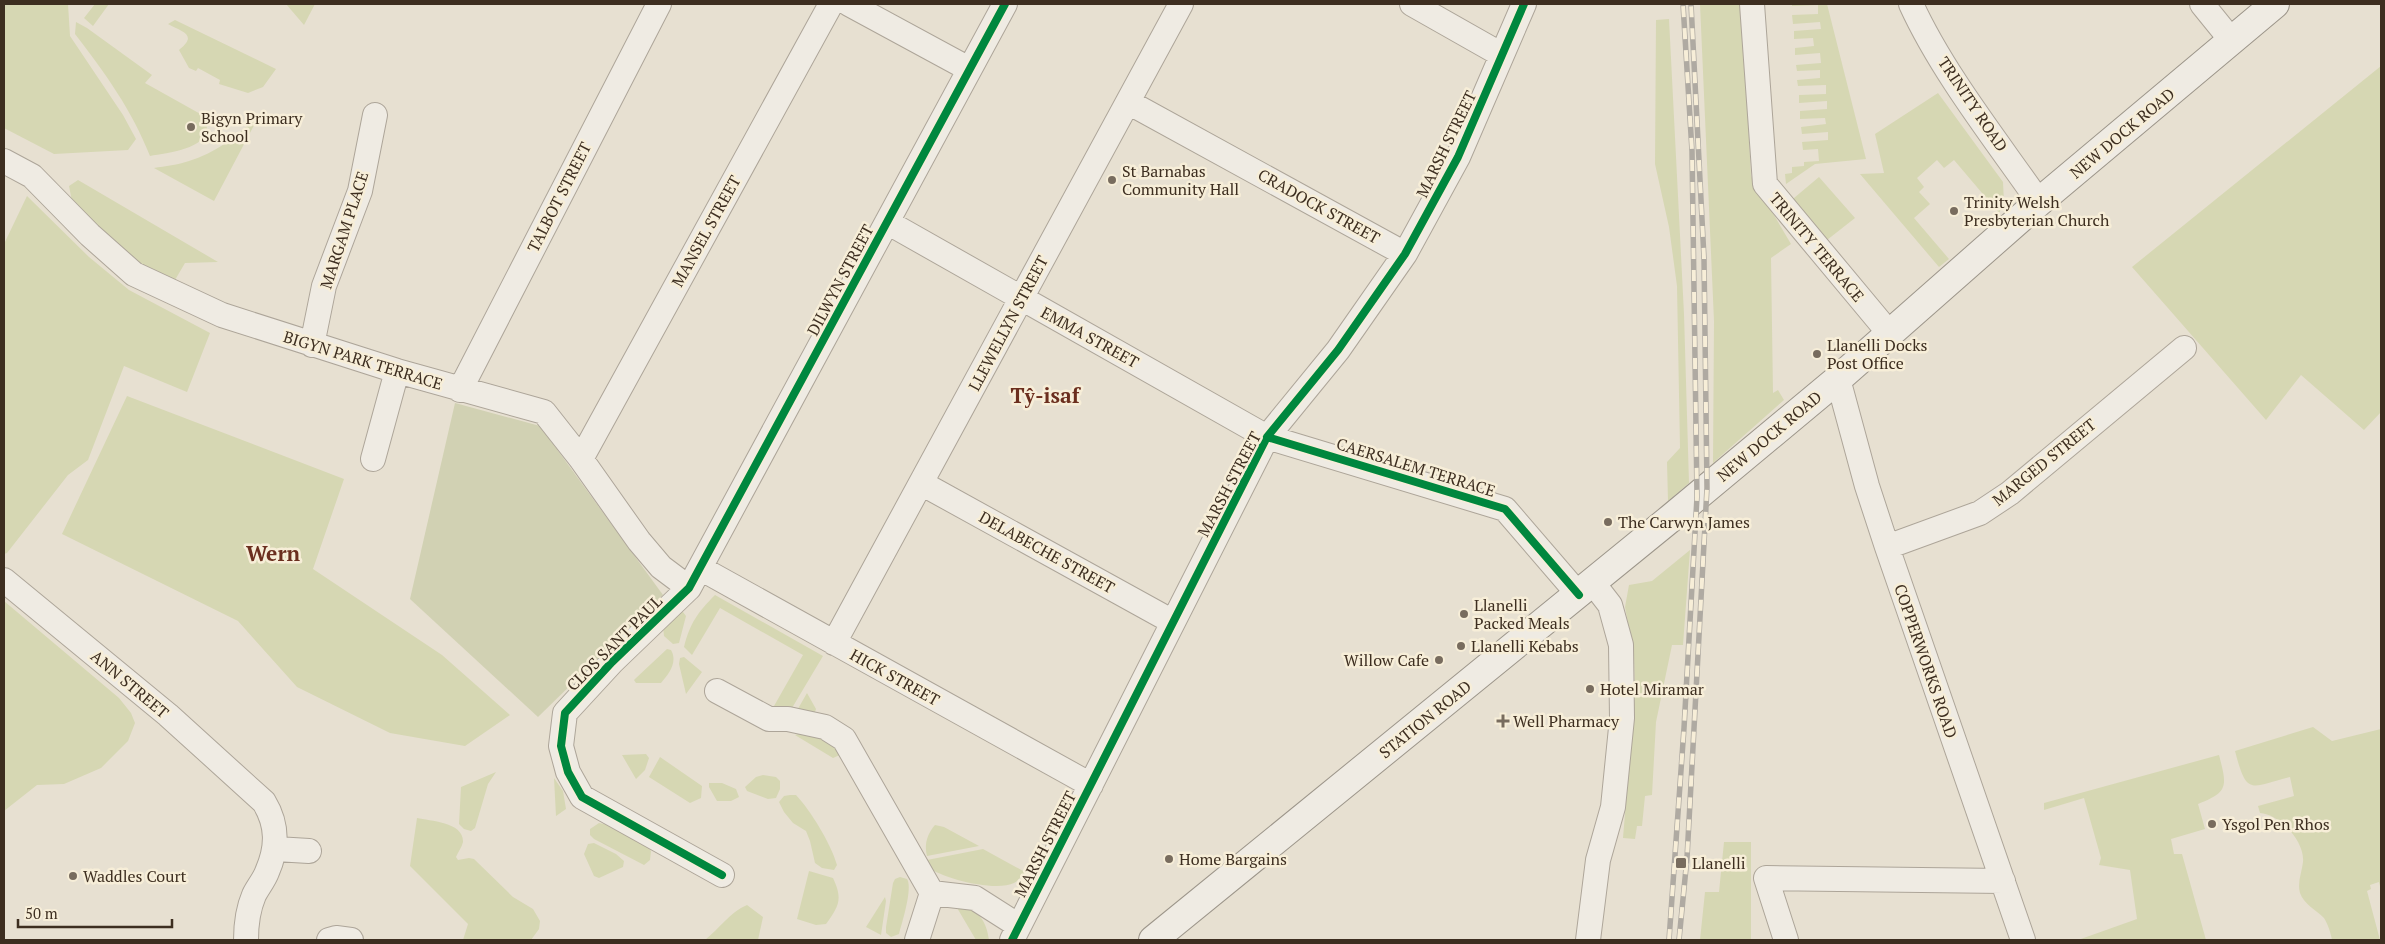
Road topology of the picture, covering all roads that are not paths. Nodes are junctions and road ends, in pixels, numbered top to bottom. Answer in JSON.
{"nodes":[{"id":1,"x":659,"y":4,"type":"edge"},
{"id":2,"x":831,"y":4,"type":"edge"},
{"id":3,"x":849,"y":4,"type":"edge"},
{"id":4,"x":1005,"y":4,"type":"edge"},
{"id":5,"x":1181,"y":4,"type":"edge"},
{"id":6,"x":1412,"y":4,"type":"edge"},
{"id":7,"x":1524,"y":4,"type":"edge"},
{"id":8,"x":1752,"y":4,"type":"edge"},
{"id":9,"x":1911,"y":4,"type":"edge"},
{"id":10,"x":2202,"y":4,"type":"edge"},
{"id":11,"x":2275,"y":4,"type":"edge"},
{"id":12,"x":2232,"y":41,"type":"junction"},
{"id":13,"x":1502,"y":55,"type":"junction"},
{"id":14,"x":969,"y":69,"type":"junction"},
{"id":15,"x":1128,"y":102,"type":"junction"},
{"id":16,"x":375,"y":115,"type":"dead end"},
{"id":17,"x":4,"y":161,"type":"edge"},
{"id":18,"x":2040,"y":202,"type":"junction"},
{"id":19,"x":887,"y":222,"type":"junction"},
{"id":20,"x":1405,"y":254,"type":"junction"},
{"id":21,"x":1021,"y":298,"type":"junction"},
{"id":22,"x":1890,"y":334,"type":"junction"},
{"id":23,"x":312,"y":345,"type":"junction"},
{"id":24,"x":2184,"y":348,"type":"dead end"},
{"id":25,"x":398,"y":371,"type":"junction"},
{"id":26,"x":1838,"y":379,"type":"junction"},
{"id":27,"x":460,"y":390,"type":"junction"},
{"id":28,"x":1267,"y":437,"type":"junction"},
{"id":29,"x":373,"y":459,"type":"dead end"},
{"id":30,"x":581,"y":459,"type":"junction"},
{"id":31,"x":921,"y":483,"type":"junction"},
{"id":32,"x":1697,"y":497,"type":"joint"},
{"id":33,"x":1887,"y":547,"type":"junction"},
{"id":34,"x":695,"y":578,"type":"junction"},
{"id":35,"x":4,"y":580,"type":"edge"},
{"id":36,"x":1586,"y":589,"type":"junction"},
{"id":37,"x":1174,"y":622,"type":"junction"},
{"id":38,"x":834,"y":643,"type":"junction"},
{"id":39,"x":717,"y":691,"type":"dead end"},
{"id":40,"x":1091,"y":785,"type":"junction"},
{"id":41,"x":276,"y":848,"type":"junction"},
{"id":42,"x":309,"y":851,"type":"dead end"},
{"id":43,"x":722,"y":875,"type":"dead end"},
{"id":44,"x":2002,"y":881,"type":"junction"},
{"id":45,"x":932,"y":893,"type":"junction"},
{"id":46,"x":1015,"y":933,"type":"edge"},
{"id":47,"x":246,"y":940,"type":"edge"},
{"id":48,"x":329,"y":940,"type":"edge"},
{"id":49,"x":351,"y":940,"type":"edge"},
{"id":50,"x":917,"y":940,"type":"edge"},
{"id":51,"x":1153,"y":940,"type":"edge"},
{"id":52,"x":1588,"y":940,"type":"edge"},
{"id":53,"x":1786,"y":940,"type":"edge"},
{"id":54,"x":2023,"y":940,"type":"edge"}],
"edges":[{"from":1,"to":27,"type":"street","name":"TALBOT STREET"},
{"from":2,"to":30,"type":"street","name":"MANSEL STREET"},
{"from":3,"to":14,"type":"street"},
{"from":4,"to":14,"type":"street","name":"DILWYN STREET"},
{"from":5,"to":15,"type":"street","name":"LLEWELLYN STREET"},
{"from":6,"to":13,"type":"street"},
{"from":7,"to":13,"type":"street","name":"MARSH STREET"},
{"from":8,"to":22,"type":"street","name":"TRINITY TERRACE"},
{"from":9,"to":18,"type":"street","name":"TRINITY ROAD"},
{"from":10,"to":12,"type":"street"},
{"from":11,"to":12,"type":"main road","name":"NEW DOCK ROAD"},
{"from":12,"to":18,"type":"main road","name":"NEW DOCK ROAD"},
{"from":13,"to":20,"type":"street","name":"MARSH STREET"},
{"from":14,"to":19,"type":"street","name":"DILWYN STREET"},
{"from":15,"to":20,"type":"street","name":"CRADOCK STREET"},
{"from":15,"to":21,"type":"street","name":"LLEWELLYN STREET"},
{"from":16,"to":23,"type":"street","name":"MARGAM PLACE"},
{"from":17,"to":23,"type":"street","name":"BIGYN PARK TERRACE"},
{"from":18,"to":22,"type":"main road","name":"NEW DOCK ROAD"},
{"from":19,"to":21,"type":"street","name":"EMMA STREET"},
{"from":19,"to":34,"type":"street","name":"DILWYN STREET"},
{"from":20,"to":28,"type":"street","name":"MARSH STREET"},
{"from":21,"to":28,"type":"street","name":"EMMA STREET"},
{"from":21,"to":31,"type":"street","name":"LLEWELLYN STREET"},
{"from":22,"to":26,"type":"main road","name":"NEW DOCK ROAD"},
{"from":23,"to":25,"type":"street","name":"BIGYN PARK TERRACE"},
{"from":24,"to":33,"type":"street","name":"MARGED STREET"},
{"from":25,"to":27,"type":"street","name":"BIGYN PARK TERRACE"},
{"from":25,"to":29,"type":"street"},
{"from":26,"to":32,"type":"main road","name":"NEW DOCK ROAD"},
{"from":26,"to":33,"type":"street","name":"COPPERWORKS ROAD"},
{"from":27,"to":30,"type":"street","name":"BIGYN PARK TERRACE"},
{"from":28,"to":36,"type":"street","name":"CAERSALEM TERRACE"},
{"from":28,"to":37,"type":"street","name":"MARSH STREET"},
{"from":30,"to":34,"type":"street","name":"BIGYN PARK TERRACE"},
{"from":31,"to":37,"type":"street","name":"DELABECHE STREET"},
{"from":31,"to":38,"type":"street","name":"LLEWELLYN STREET"},
{"from":32,"to":36,"type":"main road","name":"STATION ROAD"},
{"from":33,"to":44,"type":"street","name":"COPPERWORKS ROAD"},
{"from":34,"to":38,"type":"street","name":"HICK STREET"},
{"from":34,"to":43,"type":"street","name":"CLOS SANT PAUL"},
{"from":35,"to":41,"type":"street","name":"ANN STREET"},
{"from":36,"to":51,"type":"main road","name":"STATION ROAD"},
{"from":36,"to":52,"type":"street","name":"CAERSALEM TERRACE"},
{"from":37,"to":40,"type":"street","name":"MARSH STREET"},
{"from":38,"to":40,"type":"street","name":"HICK STREET"},
{"from":39,"to":45,"type":"street"},
{"from":40,"to":46,"type":"street","name":"MARSH STREET"},
{"from":41,"to":42,"type":"street"},
{"from":41,"to":47,"type":"street"},
{"from":44,"to":53,"type":"street"},
{"from":44,"to":54,"type":"street","name":"COPPERWORKS ROAD"},
{"from":45,"to":46,"type":"street"},
{"from":45,"to":50,"type":"street"},
{"from":48,"to":49,"type":"street"}]}
